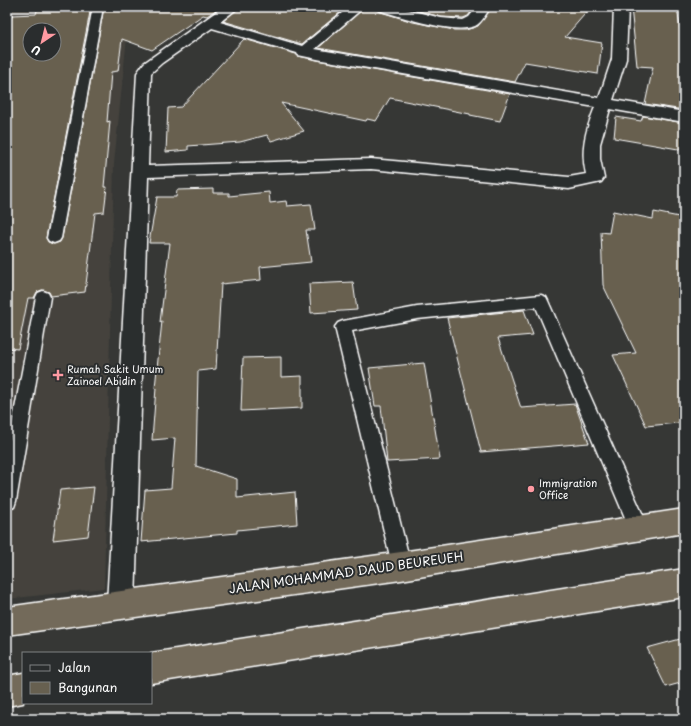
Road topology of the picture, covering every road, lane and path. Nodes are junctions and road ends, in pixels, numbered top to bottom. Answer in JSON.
{"nodes":[{"id":1,"x":98,"y":7,"type":"edge"},
{"id":2,"x":232,"y":7,"type":"edge"},
{"id":3,"x":358,"y":7,"type":"edge"},
{"id":4,"x":383,"y":7,"type":"edge"},
{"id":5,"x":484,"y":7,"type":"edge"},
{"id":6,"x":621,"y":7,"type":"edge"},
{"id":7,"x":210,"y":24,"type":"junction"},
{"id":8,"x":302,"y":52,"type":"junction"},
{"id":9,"x":603,"y":104,"type":"junction"},
{"id":10,"x":684,"y":117,"type":"edge"},
{"id":11,"x":140,"y":172,"type":"junction"},
{"id":12,"x":54,"y":238,"type":"dead end"},
{"id":13,"x":43,"y":297,"type":"dead end"},
{"id":14,"x":7,"y":501,"type":"edge"},
{"id":15,"x":684,"y":521,"type":"edge"},
{"id":16,"x":639,"y":528,"type":"junction"},
{"id":17,"x":402,"y":566,"type":"junction"},
{"id":18,"x":684,"y":583,"type":"edge"},
{"id":19,"x":121,"y":604,"type":"junction"},
{"id":20,"x":7,"y":621,"type":"edge"},
{"id":21,"x":152,"y":668,"type":"edge"},
{"id":22,"x":22,"y":688,"type":"edge"},
{"id":23,"x":7,"y":691,"type":"edge"}],
"edges":[{"from":1,"to":12,"type":"lane"},
{"from":2,"to":7,"type":"street"},
{"from":3,"to":8,"type":"street"},
{"from":4,"to":5,"type":"street"},
{"from":6,"to":9,"type":"street"},
{"from":7,"to":8,"type":"street"},
{"from":7,"to":11,"type":"street"},
{"from":8,"to":9,"type":"street"},
{"from":9,"to":10,"type":"street"},
{"from":9,"to":11,"type":"street"},
{"from":11,"to":19,"type":"street"},
{"from":13,"to":14,"type":"lane"},
{"from":15,"to":16,"type":"highway","name":"JALAN MOHAMMAD DAUD BEUREUEH"},
{"from":16,"to":17,"type":"highway","name":"JALAN MOHAMMAD DAUD BEUREUEH"},
{"from":16,"to":17,"type":"lane"},
{"from":17,"to":19,"type":"highway","name":"JALAN MOHAMMAD DAUD BEUREUEH"},
{"from":18,"to":21,"type":"highway"},
{"from":19,"to":20,"type":"highway","name":"JALAN MOHAMMAD DAUD BEUREUEH"},
{"from":22,"to":23,"type":"highway"}]}
